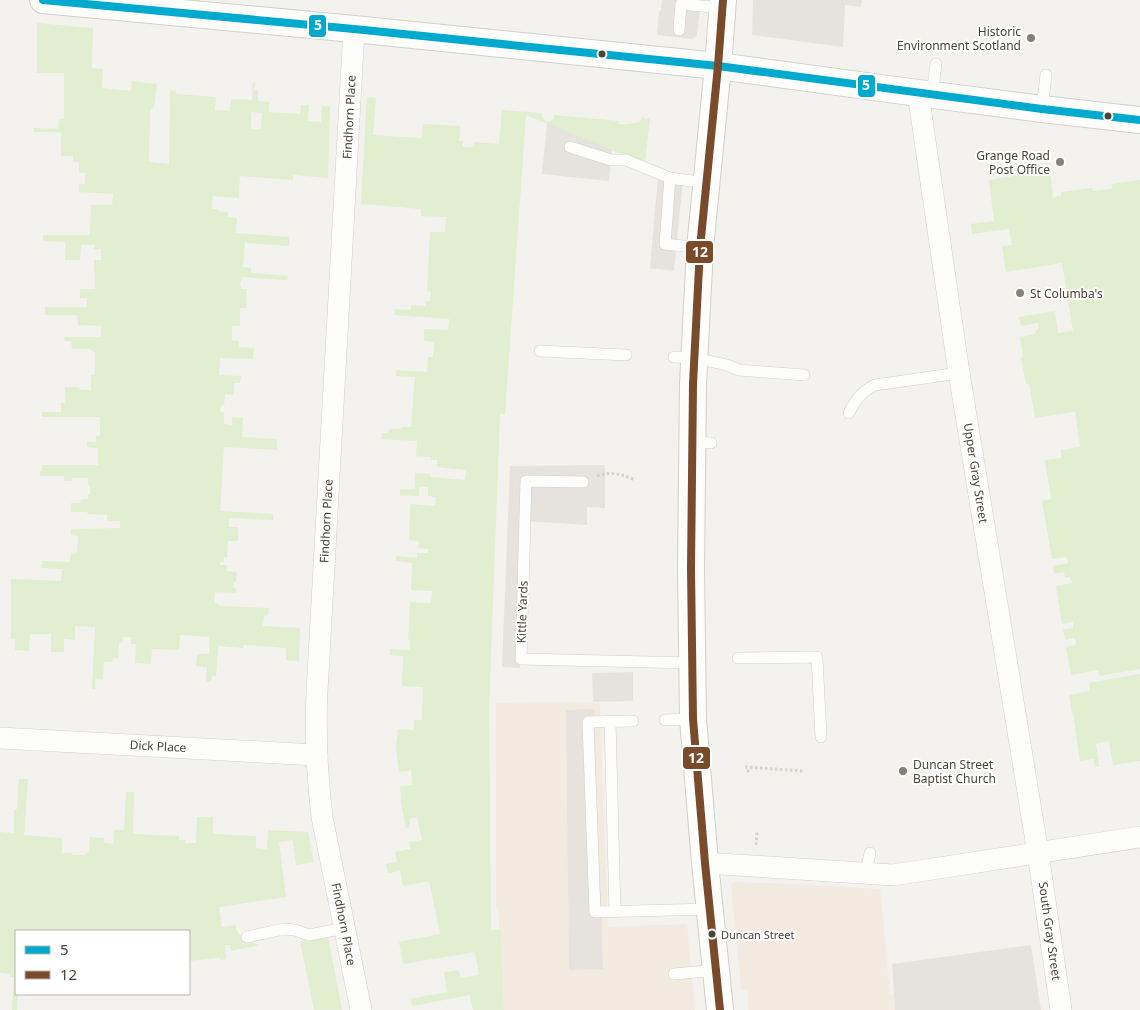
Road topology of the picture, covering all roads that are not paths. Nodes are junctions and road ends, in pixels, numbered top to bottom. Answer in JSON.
{"nodes":[{"id":1,"x":43,"y":0,"type":"edge"},
{"id":2,"x":723,"y":4,"type":"edge"},
{"id":3,"x":354,"y":29,"type":"junction"},
{"id":4,"x":679,"y":30,"type":"dead end"},
{"id":5,"x":936,"y":64,"type":"dead end"},
{"id":6,"x":718,"y":66,"type":"junction"},
{"id":7,"x":1046,"y":75,"type":"dead end"},
{"id":8,"x":925,"y":94,"type":"junction"},
{"id":9,"x":1042,"y":109,"type":"junction"},
{"id":10,"x":1140,"y":120,"type":"edge"},
{"id":11,"x":570,"y":147,"type":"dead end"},
{"id":12,"x":670,"y":178,"type":"junction"},
{"id":13,"x":706,"y":183,"type":"junction"},
{"id":14,"x":700,"y":248,"type":"junction"},
{"id":15,"x":540,"y":350,"type":"dead end"},
{"id":16,"x":626,"y":355,"type":"dead end"},
{"id":17,"x":684,"y":357,"type":"junction"},
{"id":18,"x":959,"y":373,"type":"junction"},
{"id":19,"x":804,"y":376,"type":"dead end"},
{"id":20,"x":850,"y":413,"type":"dead end"},
{"id":21,"x":583,"y":482,"type":"road end"},
{"id":22,"x":738,"y":658,"type":"dead end"},
{"id":23,"x":695,"y":659,"type":"junction"},
{"id":24,"x":693,"y":718,"type":"junction"},
{"id":25,"x":665,"y":720,"type":"dead end"},
{"id":26,"x":610,"y":721,"type":"junction"},
{"id":27,"x":633,"y":721,"type":"dead end"},
{"id":28,"x":822,"y":737,"type":"dead end"},
{"id":29,"x":0,"y":738,"type":"edge"},
{"id":30,"x":317,"y":755,"type":"junction"},
{"id":31,"x":1140,"y":837,"type":"edge"},
{"id":32,"x":1038,"y":852,"type":"junction"},
{"id":33,"x":705,"y":863,"type":"junction"},
{"id":34,"x":710,"y":908,"type":"junction"},
{"id":35,"x":615,"y":912,"type":"junction"},
{"id":36,"x":345,"y":928,"type":"junction"},
{"id":37,"x":247,"y":937,"type":"dead end"},
{"id":38,"x":717,"y":970,"type":"junction"},
{"id":39,"x":674,"y":974,"type":"dead end"},
{"id":40,"x":361,"y":1010,"type":"edge"},
{"id":41,"x":720,"y":1010,"type":"edge"},
{"id":42,"x":1062,"y":1010,"type":"edge"}],
"edges":[{"from":1,"to":3,"type":"street"},
{"from":2,"to":4,"type":"lane"},
{"from":2,"to":6,"type":"street"},
{"from":3,"to":6,"type":"street"},
{"from":3,"to":30,"type":"street","name":"Findhorn Place"},
{"from":5,"to":8,"type":"lane"},
{"from":6,"to":8,"type":"street"},
{"from":6,"to":13,"type":"street"},
{"from":7,"to":9,"type":"lane"},
{"from":8,"to":9,"type":"street"},
{"from":8,"to":18,"type":"street","name":"Upper Gray Street"},
{"from":9,"to":10,"type":"street"},
{"from":11,"to":12,"type":"lane"},
{"from":12,"to":13,"type":"lane"},
{"from":12,"to":14,"type":"lane"},
{"from":13,"to":14,"type":"street"},
{"from":14,"to":17,"type":"street"},
{"from":15,"to":16,"type":"lane"},
{"from":17,"to":19,"type":"lane"},
{"from":17,"to":23,"type":"street"},
{"from":18,"to":20,"type":"lane"},
{"from":18,"to":32,"type":"street","name":"Upper Gray Street"},
{"from":21,"to":23,"type":"lane","name":"Kittle Yards"},
{"from":22,"to":28,"type":"lane"},
{"from":23,"to":24,"type":"street"},
{"from":24,"to":25,"type":"lane"},
{"from":24,"to":33,"type":"street"},
{"from":26,"to":27,"type":"lane"},
{"from":26,"to":35,"type":"lane"},
{"from":26,"to":35,"type":"lane"},
{"from":29,"to":30,"type":"street","name":"Dick Place"},
{"from":30,"to":36,"type":"street","name":"Findhorn Place"},
{"from":31,"to":32,"type":"street"},
{"from":32,"to":33,"type":"street"},
{"from":32,"to":42,"type":"street","name":"South Gray Street"},
{"from":33,"to":34,"type":"street"},
{"from":34,"to":35,"type":"lane"},
{"from":34,"to":38,"type":"street"},
{"from":36,"to":37,"type":"lane"},
{"from":36,"to":40,"type":"street","name":"Findhorn Place"},
{"from":38,"to":39,"type":"lane"},
{"from":38,"to":41,"type":"street"}]}
